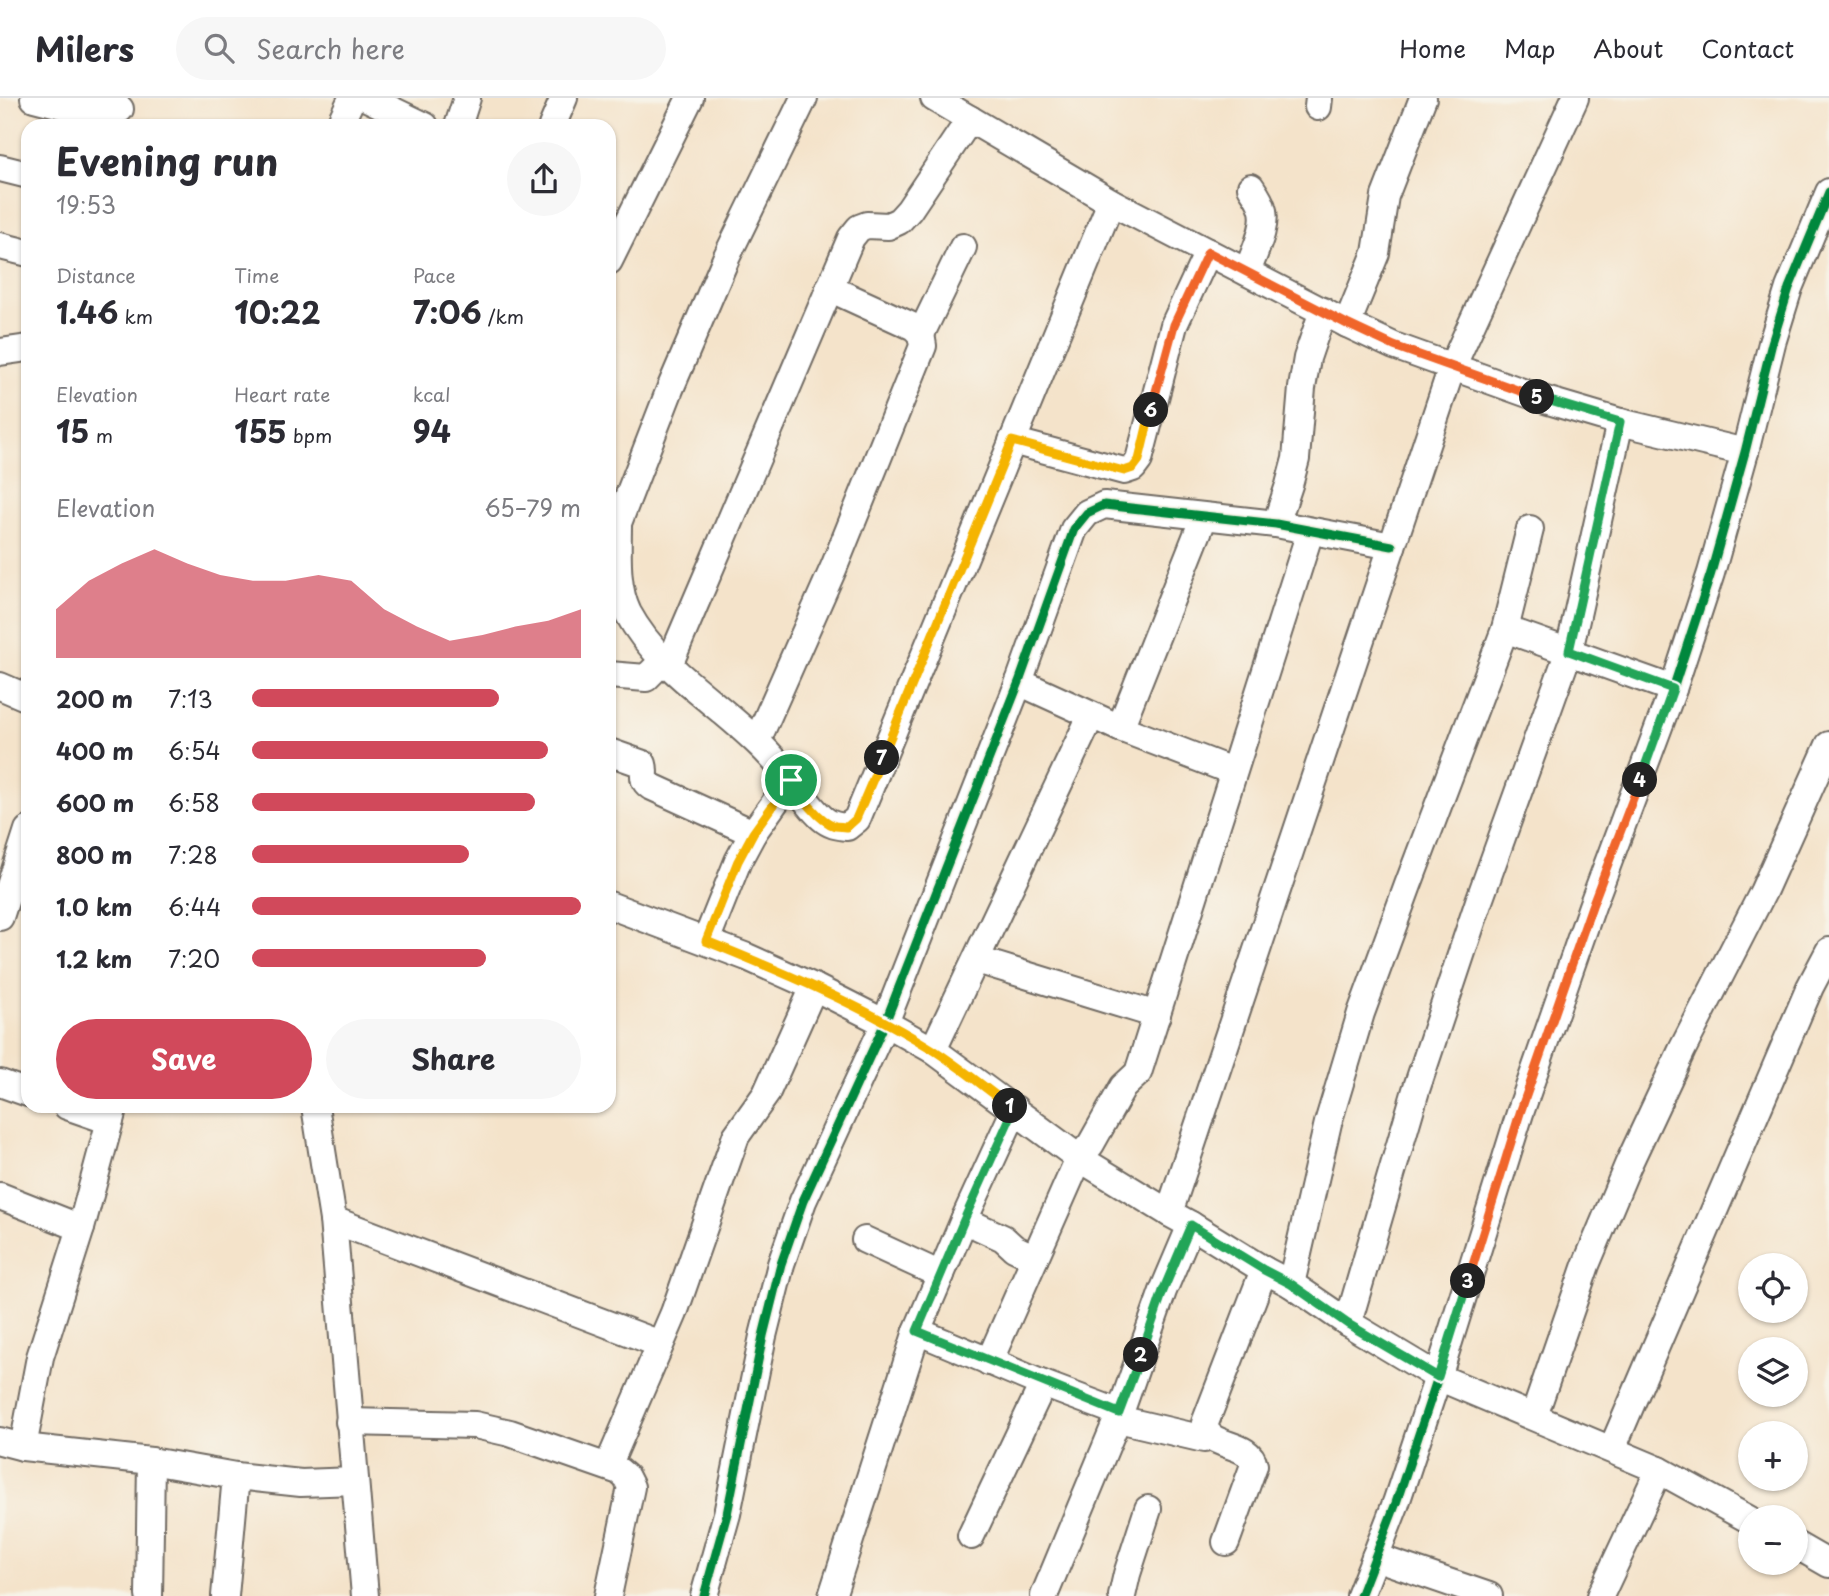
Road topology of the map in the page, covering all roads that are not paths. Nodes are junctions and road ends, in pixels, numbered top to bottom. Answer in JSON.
{"nodes":[{"id":1,"x":34,"y":98,"type":"edge"},
{"id":2,"x":352,"y":98,"type":"edge"},
{"id":3,"x":367,"y":98,"type":"edge"},
{"id":4,"x":467,"y":98,"type":"edge"},
{"id":5,"x":564,"y":98,"type":"edge"},
{"id":6,"x":691,"y":98,"type":"edge"},
{"id":7,"x":804,"y":98,"type":"edge"},
{"id":8,"x":934,"y":98,"type":"edge"},
{"id":9,"x":1423,"y":98,"type":"edge"},
{"id":10,"x":1575,"y":98,"type":"edge"},
{"id":11,"x":120,"y":111,"type":"edge"},
{"id":12,"x":342,"y":119,"type":"edge"},
{"id":13,"x":410,"y":119,"type":"edge"},
{"id":14,"x":460,"y":119,"type":"edge"},
{"id":15,"x":555,"y":119,"type":"edge"},
{"id":16,"x":970,"y":119,"type":"junction"},
{"id":17,"x":0,"y":168,"type":"edge"},
{"id":18,"x":21,"y":172,"type":"edge"},
{"id":19,"x":1251,"y":187,"type":"dead end"},
{"id":20,"x":1829,"y":192,"type":"edge"},
{"id":21,"x":1111,"y":202,"type":"junction"},
{"id":22,"x":619,"y":215,"type":"edge"},
{"id":23,"x":0,"y":246,"type":"edge"},
{"id":24,"x":963,"y":247,"type":"dead end"},
{"id":25,"x":21,"y":251,"type":"edge"},
{"id":26,"x":1208,"y":252,"type":"junction"},
{"id":27,"x":1247,"y":272,"type":"junction"},
{"id":28,"x":829,"y":288,"type":"junction"},
{"id":29,"x":1323,"y":311,"type":"junction"},
{"id":30,"x":1347,"y":324,"type":"junction"},
{"id":31,"x":921,"y":334,"type":"junction"},
{"id":32,"x":21,"y":349,"type":"edge"},
{"id":33,"x":0,"y":352,"type":"edge"},
{"id":34,"x":1452,"y":367,"type":"junction"},
{"id":35,"x":1620,"y":422,"type":"junction"},
{"id":36,"x":1012,"y":441,"type":"junction"},
{"id":37,"x":1745,"y":452,"type":"junction"},
{"id":38,"x":1204,"y":517,"type":"junction"},
{"id":39,"x":616,"y":518,"type":"edge"},
{"id":40,"x":1276,"y":524,"type":"junction"},
{"id":41,"x":1530,"y":529,"type":"dead end"},
{"id":42,"x":1310,"y":532,"type":"junction"},
{"id":43,"x":1392,"y":546,"type":"junction"},
{"id":44,"x":616,"y":548,"type":"edge"},
{"id":45,"x":1505,"y":629,"type":"junction"},
{"id":46,"x":1569,"y":651,"type":"junction"},
{"id":47,"x":666,"y":663,"type":"junction"},
{"id":48,"x":616,"y":676,"type":"edge"},
{"id":49,"x":1019,"y":682,"type":"junction"},
{"id":50,"x":1673,"y":689,"type":"junction"},
{"id":51,"x":1091,"y":716,"type":"junction"},
{"id":52,"x":1120,"y":728,"type":"junction"},
{"id":53,"x":757,"y":741,"type":"junction"},
{"id":54,"x":1829,"y":745,"type":"edge"},
{"id":55,"x":616,"y":754,"type":"edge"},
{"id":56,"x":1232,"y":771,"type":"junction"},
{"id":57,"x":791,"y":780,"type":"junction"},
{"id":58,"x":753,"y":833,"type":"junction"},
{"id":59,"x":21,"y":860,"type":"edge"},
{"id":60,"x":616,"y":908,"type":"edge"},
{"id":61,"x":0,"y":917,"type":"edge"},
{"id":62,"x":706,"y":941,"type":"junction"},
{"id":63,"x":1829,"y":951,"type":"edge"},
{"id":64,"x":976,"y":960,"type":"junction"},
{"id":65,"x":814,"y":987,"type":"junction"},
{"id":66,"x":1157,"y":1015,"type":"junction"},
{"id":67,"x":885,"y":1023,"type":"junction"},
{"id":68,"x":933,"y":1050,"type":"junction"},
{"id":69,"x":0,"y":1083,"type":"edge"},
{"id":70,"x":21,"y":1090,"type":"edge"},
{"id":71,"x":1014,"y":1109,"type":"junction"},
{"id":72,"x":112,"y":1113,"type":"edge"},
{"id":73,"x":316,"y":1113,"type":"edge"},
{"id":74,"x":1079,"y":1158,"type":"junction"},
{"id":75,"x":0,"y":1196,"type":"edge"},
{"id":76,"x":1180,"y":1219,"type":"junction"},
{"id":77,"x":333,"y":1220,"type":"junction"},
{"id":78,"x":964,"y":1220,"type":"junction"},
{"id":79,"x":81,"y":1228,"type":"junction"},
{"id":80,"x":865,"y":1240,"type":"dead end"},
{"id":81,"x":1035,"y":1258,"type":"junction"},
{"id":82,"x":1264,"y":1270,"type":"junction"},
{"id":83,"x":941,"y":1275,"type":"junction"},
{"id":84,"x":1291,"y":1284,"type":"junction"},
{"id":85,"x":1348,"y":1324,"type":"junction"},
{"id":86,"x":917,"y":1331,"type":"junction"},
{"id":87,"x":660,"y":1344,"type":"junction"},
{"id":88,"x":989,"y":1362,"type":"junction"},
{"id":89,"x":1438,"y":1377,"type":"junction"},
{"id":90,"x":1043,"y":1384,"type":"junction"},
{"id":91,"x":1119,"y":1413,"type":"junction"},
{"id":92,"x":1534,"y":1416,"type":"junction"},
{"id":93,"x":349,"y":1422,"type":"junction"},
{"id":94,"x":1204,"y":1439,"type":"dead end"},
{"id":95,"x":11,"y":1444,"type":"edge"},
{"id":96,"x":1612,"y":1450,"type":"junction"},
{"id":97,"x":151,"y":1461,"type":"junction"},
{"id":98,"x":608,"y":1466,"type":"junction"},
{"id":99,"x":1659,"y":1470,"type":"junction"},
{"id":100,"x":236,"y":1476,"type":"junction"},
{"id":101,"x":355,"y":1481,"type":"junction"},
{"id":102,"x":1148,"y":1509,"type":"dead end"},
{"id":103,"x":1738,"y":1513,"type":"edge"},
{"id":104,"x":971,"y":1536,"type":"dead end"},
{"id":105,"x":1226,"y":1542,"type":"dead end"},
{"id":106,"x":1808,"y":1552,"type":"edge"},
{"id":107,"x":1376,"y":1557,"type":"junction"},
{"id":108,"x":1829,"y":1564,"type":"edge"},
{"id":109,"x":149,"y":1596,"type":"edge"},
{"id":110,"x":225,"y":1596,"type":"edge"},
{"id":111,"x":365,"y":1596,"type":"edge"},
{"id":112,"x":608,"y":1596,"type":"edge"},
{"id":113,"x":704,"y":1596,"type":"edge"},
{"id":114,"x":832,"y":1596,"type":"edge"},
{"id":115,"x":1044,"y":1596,"type":"edge"},
{"id":116,"x":1122,"y":1596,"type":"edge"},
{"id":117,"x":1360,"y":1596,"type":"edge"},
{"id":118,"x":1489,"y":1596,"type":"edge"},
{"id":119,"x":1600,"y":1596,"type":"edge"}],
"edges":[{"from":1,"to":11,"type":"street"},
{"from":2,"to":12,"type":"street"},
{"from":3,"to":13,"type":"street"},
{"from":4,"to":14,"type":"street"},
{"from":5,"to":15,"type":"street"},
{"from":6,"to":22,"type":"street"},
{"from":7,"to":39,"type":"street"},
{"from":8,"to":16,"type":"street"},
{"from":9,"to":30,"type":"street"},
{"from":10,"to":34,"type":"street"},
{"from":16,"to":21,"type":"street"},
{"from":16,"to":28,"type":"street"},
{"from":17,"to":18,"type":"street"},
{"from":19,"to":27,"type":"street"},
{"from":20,"to":37,"type":"street"},
{"from":21,"to":26,"type":"street"},
{"from":21,"to":36,"type":"street"},
{"from":23,"to":25,"type":"street"},
{"from":24,"to":31,"type":"street"},
{"from":26,"to":27,"type":"street"},
{"from":26,"to":36,"type":"street"},
{"from":27,"to":29,"type":"street"},
{"from":28,"to":31,"type":"street"},
{"from":28,"to":47,"type":"street"},
{"from":29,"to":30,"type":"street"},
{"from":29,"to":40,"type":"street"},
{"from":30,"to":34,"type":"street"},
{"from":31,"to":53,"type":"street"},
{"from":32,"to":33,"type":"street"},
{"from":34,"to":35,"type":"street"},
{"from":34,"to":43,"type":"street"},
{"from":35,"to":37,"type":"street"},
{"from":35,"to":46,"type":"street"},
{"from":36,"to":57,"type":"street"},
{"from":37,"to":50,"type":"street"},
{"from":38,"to":40,"type":"street"},
{"from":38,"to":49,"type":"street"},
{"from":38,"to":52,"type":"street"},
{"from":40,"to":42,"type":"street"},
{"from":41,"to":45,"type":"street"},
{"from":42,"to":43,"type":"street"},
{"from":42,"to":56,"type":"street"},
{"from":43,"to":76,"type":"street"},
{"from":44,"to":47,"type":"street"},
{"from":45,"to":46,"type":"street"},
{"from":45,"to":84,"type":"street"},
{"from":46,"to":50,"type":"street"},
{"from":46,"to":85,"type":"street"},
{"from":47,"to":48,"type":"street"},
{"from":47,"to":53,"type":"street"},
{"from":49,"to":51,"type":"street"},
{"from":49,"to":67,"type":"street"},
{"from":50,"to":89,"type":"street"},
{"from":51,"to":52,"type":"street"},
{"from":51,"to":64,"type":"street"},
{"from":52,"to":56,"type":"street"},
{"from":53,"to":57,"type":"street"},
{"from":54,"to":92,"type":"street"},
{"from":55,"to":58,"type":"street"},
{"from":56,"to":66,"type":"street"},
{"from":57,"to":58,"type":"street"},
{"from":58,"to":62,"type":"street"},
{"from":59,"to":61,"type":"street"},
{"from":60,"to":62,"type":"street"},
{"from":62,"to":65,"type":"street"},
{"from":63,"to":96,"type":"street"},
{"from":64,"to":66,"type":"street"},
{"from":64,"to":68,"type":"street"},
{"from":65,"to":67,"type":"street"},
{"from":65,"to":87,"type":"street"},
{"from":66,"to":74,"type":"street"},
{"from":67,"to":68,"type":"street"},
{"from":67,"to":113,"type":"street"},
{"from":68,"to":71,"type":"street"},
{"from":69,"to":70,"type":"street"},
{"from":71,"to":74,"type":"street"},
{"from":71,"to":78,"type":"street"},
{"from":72,"to":79,"type":"street"},
{"from":73,"to":77,"type":"street"},
{"from":74,"to":76,"type":"street"},
{"from":74,"to":81,"type":"street"},
{"from":75,"to":79,"type":"street"},
{"from":76,"to":82,"type":"street"},
{"from":76,"to":91,"type":"street"},
{"from":77,"to":87,"type":"street"},
{"from":77,"to":93,"type":"street"},
{"from":78,"to":81,"type":"street"},
{"from":78,"to":83,"type":"street"},
{"from":79,"to":95,"type":"street"},
{"from":80,"to":83,"type":"street"},
{"from":81,"to":88,"type":"street"},
{"from":82,"to":84,"type":"street"},
{"from":82,"to":105,"type":"street"},
{"from":83,"to":86,"type":"street"},
{"from":84,"to":85,"type":"street"},
{"from":85,"to":89,"type":"street"},
{"from":86,"to":88,"type":"street"},
{"from":86,"to":114,"type":"street"},
{"from":87,"to":98,"type":"street"},
{"from":88,"to":90,"type":"street"},
{"from":89,"to":92,"type":"street"},
{"from":89,"to":107,"type":"street"},
{"from":90,"to":91,"type":"street"},
{"from":90,"to":104,"type":"street"},
{"from":91,"to":94,"type":"street"},
{"from":91,"to":115,"type":"street"},
{"from":92,"to":96,"type":"street"},
{"from":93,"to":98,"type":"street"},
{"from":93,"to":101,"type":"street"},
{"from":95,"to":97,"type":"street"},
{"from":96,"to":99,"type":"street"},
{"from":97,"to":100,"type":"street"},
{"from":97,"to":109,"type":"street"},
{"from":98,"to":112,"type":"street"},
{"from":99,"to":103,"type":"street"},
{"from":99,"to":119,"type":"street"},
{"from":100,"to":101,"type":"street"},
{"from":100,"to":110,"type":"street"},
{"from":101,"to":111,"type":"street"},
{"from":102,"to":116,"type":"street"},
{"from":106,"to":108,"type":"street"},
{"from":107,"to":117,"type":"street"},
{"from":107,"to":118,"type":"street"}]}
